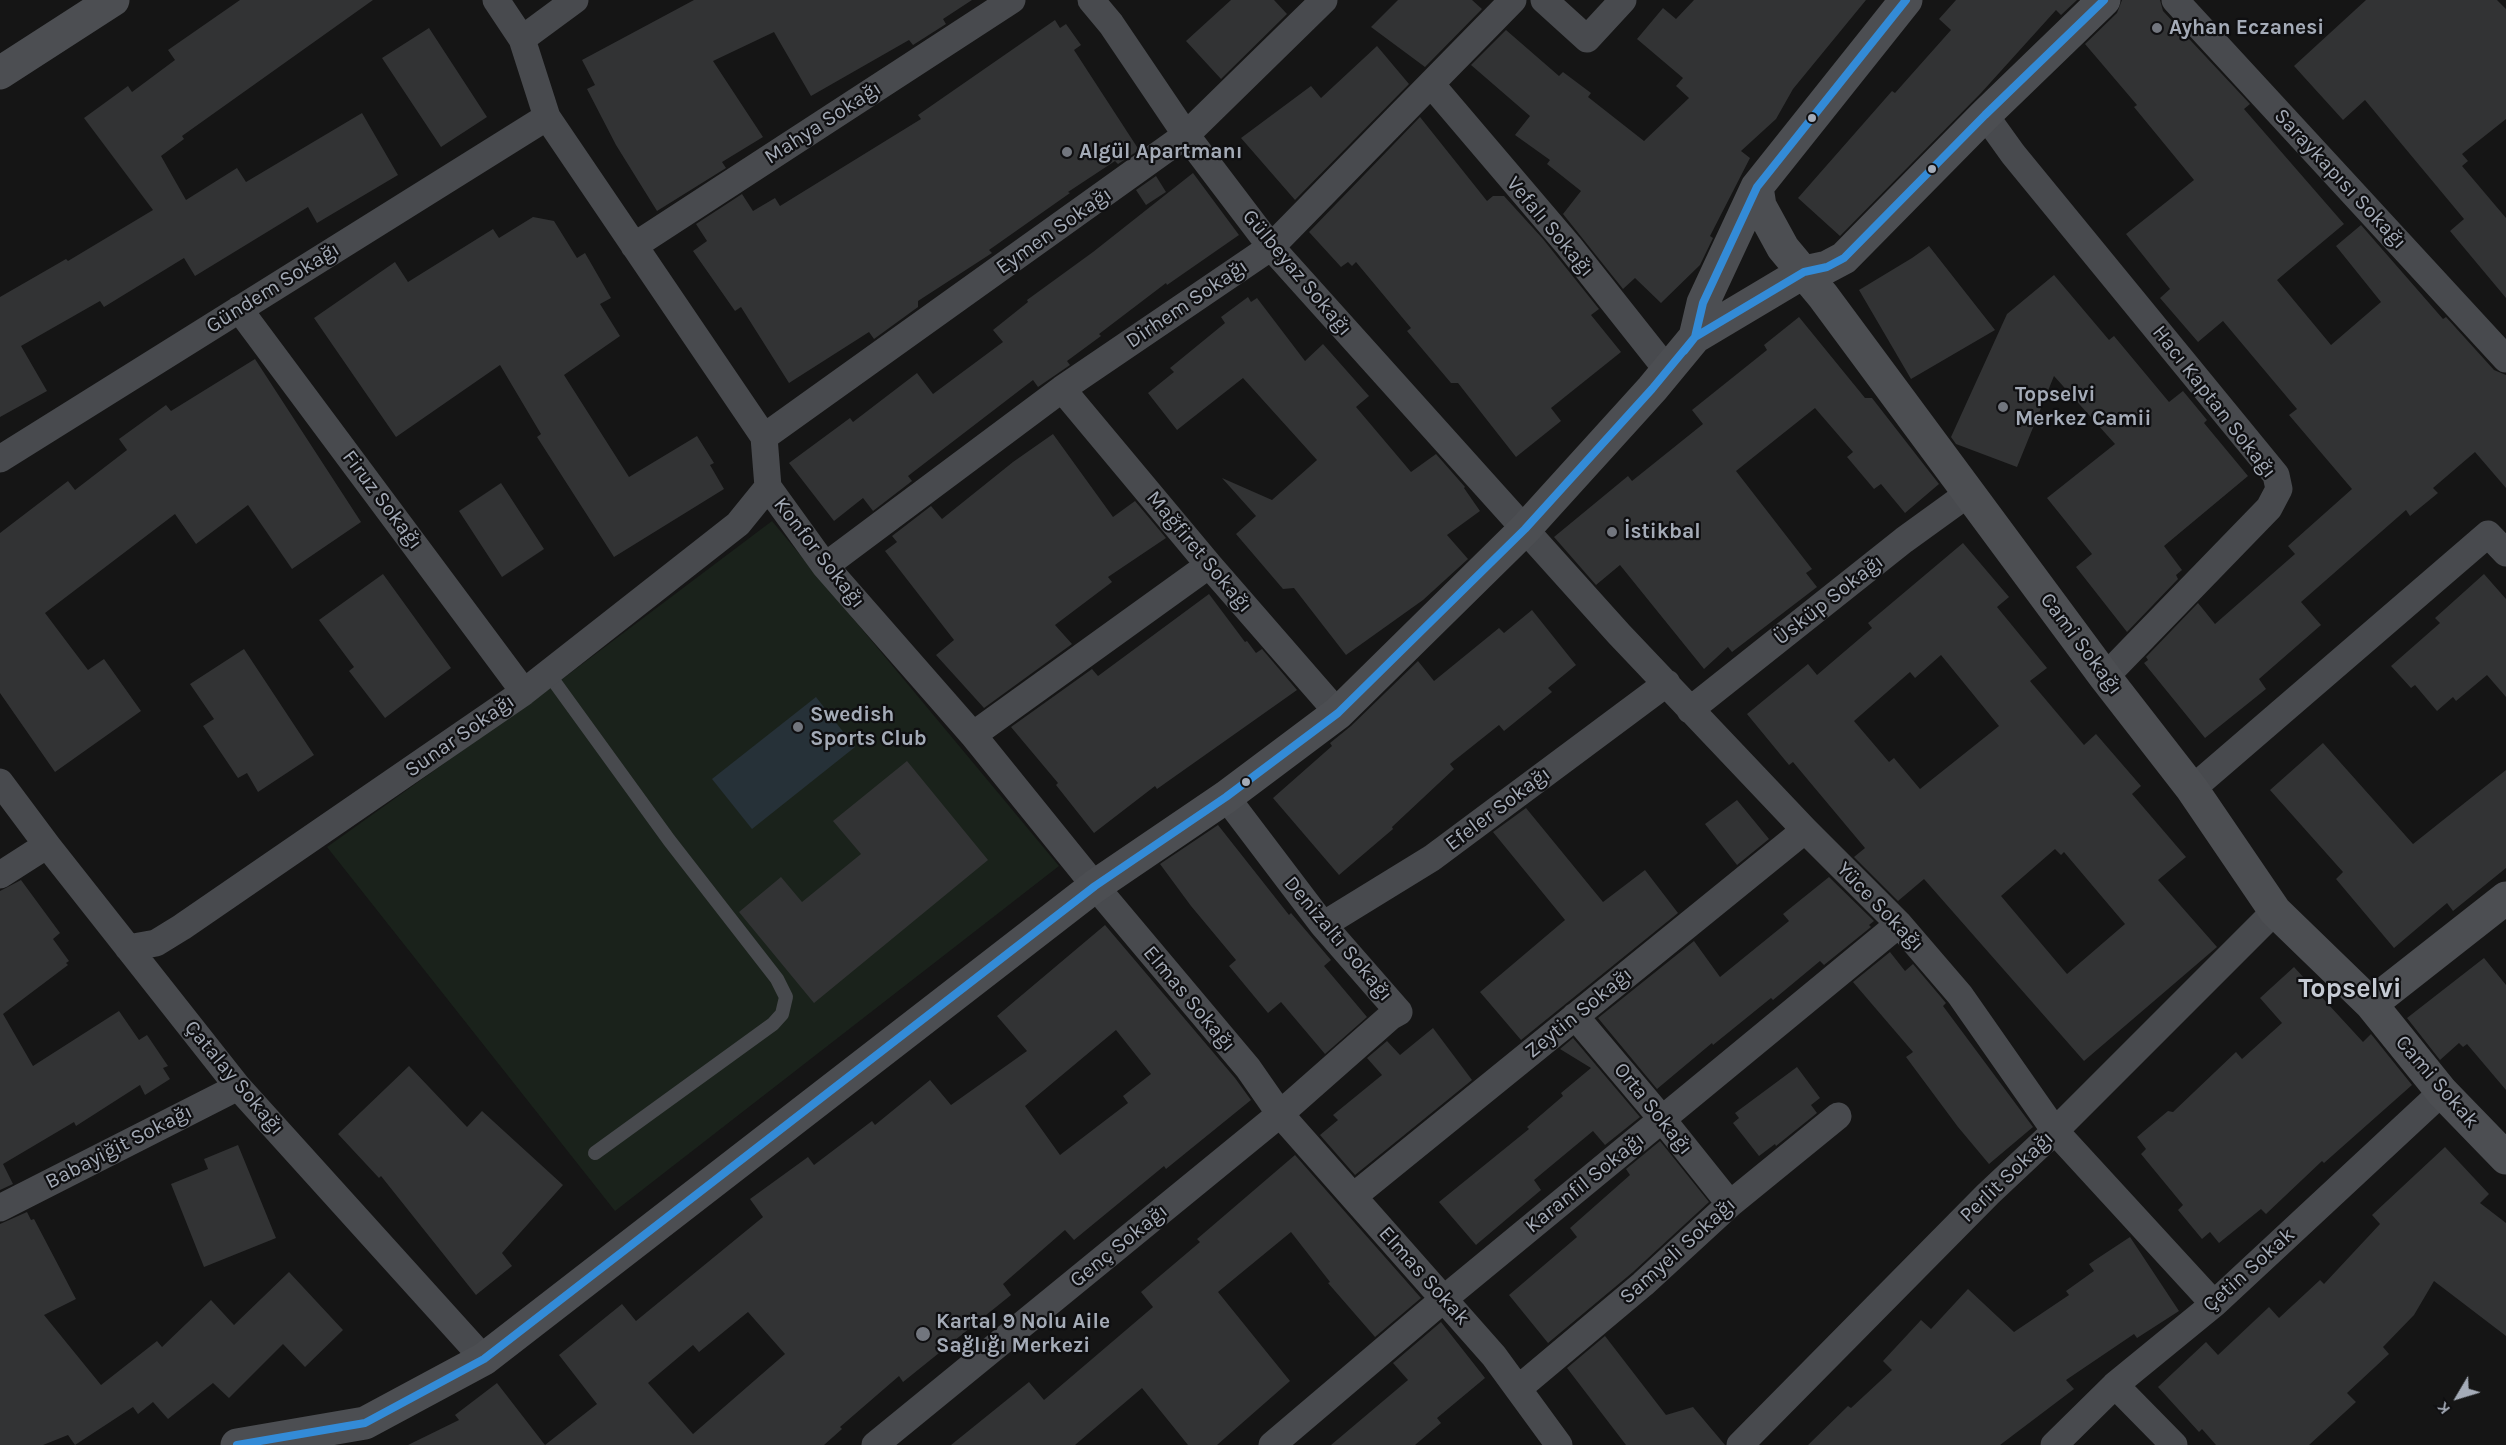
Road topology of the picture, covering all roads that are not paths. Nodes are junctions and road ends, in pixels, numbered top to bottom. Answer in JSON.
{"nodes":[{"id":1,"x":113,"y":0,"type":"edge"},
{"id":2,"x":496,"y":0,"type":"edge"},
{"id":3,"x":575,"y":0,"type":"edge"},
{"id":4,"x":1012,"y":0,"type":"edge"},
{"id":5,"x":1090,"y":0,"type":"edge"},
{"id":6,"x":1324,"y":0,"type":"edge"},
{"id":7,"x":1513,"y":0,"type":"edge"},
{"id":8,"x":1544,"y":0,"type":"edge"},
{"id":9,"x":1623,"y":0,"type":"edge"},
{"id":10,"x":1906,"y":0,"type":"edge"},
{"id":11,"x":2104,"y":0,"type":"edge"},
{"id":12,"x":2175,"y":0,"type":"edge"},
{"id":13,"x":522,"y":39,"type":"junction"},
{"id":14,"x":0,"y":73,"type":"edge"},
{"id":15,"x":1431,"y":84,"type":"junction"},
{"id":16,"x":1985,"y":115,"type":"junction"},
{"id":17,"x":546,"y":117,"type":"junction"},
{"id":18,"x":1186,"y":135,"type":"junction"},
{"id":19,"x":1757,"y":188,"type":"junction"},
{"id":20,"x":634,"y":246,"type":"junction"},
{"id":21,"x":1271,"y":247,"type":"junction"},
{"id":22,"x":1804,"y":272,"type":"junction"},
{"id":23,"x":239,"y":309,"type":"junction"},
{"id":24,"x":1695,"y":337,"type":"junction"},
{"id":25,"x":2506,"y":359,"type":"edge"},
{"id":26,"x":1668,"y":371,"type":"junction"},
{"id":27,"x":1062,"y":389,"type":"junction"},
{"id":28,"x":764,"y":437,"type":"junction"},
{"id":29,"x":0,"y":459,"type":"edge"},
{"id":30,"x":768,"y":487,"type":"junction"},
{"id":31,"x":1969,"y":493,"type":"junction"},
{"id":32,"x":1525,"y":529,"type":"junction"},
{"id":33,"x":2506,"y":553,"type":"edge"},
{"id":34,"x":1209,"y":565,"type":"junction"},
{"id":35,"x":825,"y":566,"type":"junction"},
{"id":36,"x":548,"y":673,"type":"junction"},
{"id":37,"x":2105,"y":677,"type":"junction"},
{"id":38,"x":1667,"y":683,"type":"junction"},
{"id":39,"x":524,"y":692,"type":"junction"},
{"id":40,"x":1690,"y":710,"type":"junction"},
{"id":41,"x":1338,"y":713,"type":"junction"},
{"id":42,"x":973,"y":735,"type":"junction"},
{"id":43,"x":0,"y":782,"type":"edge"},
{"id":44,"x":2192,"y":789,"type":"junction"},
{"id":45,"x":1226,"y":797,"type":"junction"},
{"id":46,"x":1805,"y":830,"type":"junction"},
{"id":47,"x":47,"y":845,"type":"junction"},
{"id":48,"x":0,"y":875,"type":"edge"},
{"id":49,"x":1095,"y":886,"type":"junction"},
{"id":50,"x":2506,"y":898,"type":"edge"},
{"id":51,"x":2275,"y":911,"type":"junction"},
{"id":52,"x":1899,"y":924,"type":"junction"},
{"id":53,"x":1323,"y":925,"type":"junction"},
{"id":54,"x":128,"y":948,"type":"junction"},
{"id":55,"x":2371,"y":1004,"type":"junction"},
{"id":56,"x":1575,"y":1016,"type":"junction"},
{"id":57,"x":238,"y":1087,"type":"junction"},
{"id":58,"x":2442,"y":1092,"type":"junction"},
{"id":59,"x":1280,"y":1114,"type":"junction"},
{"id":60,"x":1838,"y":1116,"type":"dead end"},
{"id":61,"x":1662,"y":1119,"type":"junction"},
{"id":62,"x":2055,"y":1131,"type":"junction"},
{"id":63,"x":595,"y":1153,"type":"dead end"},
{"id":64,"x":2506,"y":1158,"type":"edge"},
{"id":65,"x":1354,"y":1196,"type":"junction"},
{"id":66,"x":1730,"y":1204,"type":"junction"},
{"id":67,"x":0,"y":1208,"type":"edge"},
{"id":68,"x":1445,"y":1298,"type":"junction"},
{"id":69,"x":2214,"y":1304,"type":"junction"},
{"id":70,"x":484,"y":1359,"type":"junction"},
{"id":71,"x":2115,"y":1385,"type":"junction"},
{"id":72,"x":1519,"y":1388,"type":"junction"},
{"id":73,"x":272,"y":1441,"type":"edge"},
{"id":74,"x":237,"y":1445,"type":"edge"},
{"id":75,"x":875,"y":1445,"type":"edge"},
{"id":76,"x":1272,"y":1445,"type":"edge"},
{"id":77,"x":1559,"y":1445,"type":"edge"},
{"id":78,"x":1740,"y":1445,"type":"edge"},
{"id":79,"x":2054,"y":1445,"type":"edge"},
{"id":80,"x":2174,"y":1445,"type":"edge"}],
"edges":[{"from":1,"to":14,"type":"street"},
{"from":2,"to":13,"type":"street","name":"Konfor Sokağı"},
{"from":3,"to":13,"type":"street"},
{"from":4,"to":20,"type":"street","name":"Mahya Sokağı"},
{"from":5,"to":18,"type":"street","name":"Gülbeyaz Sokağı"},
{"from":6,"to":18,"type":"street","name":"Eymen Sokağı"},
{"from":7,"to":15,"type":"street","name":"Dirhem Sokağı"},
{"from":8,"to":9,"type":"street"},
{"from":10,"to":19,"type":"street"},
{"from":11,"to":16,"type":"street"},
{"from":12,"to":25,"type":"street","name":"Saraykapısı Sokağı"},
{"from":13,"to":17,"type":"street","name":"Konfor Sokağı"},
{"from":15,"to":21,"type":"street","name":"Dirhem Sokağı"},
{"from":15,"to":26,"type":"street","name":"Vefalı Sokağı"},
{"from":16,"to":22,"type":"street"},
{"from":16,"to":37,"type":"street","name":"Hacı Kaptan Sokağı"},
{"from":17,"to":20,"type":"street","name":"Konfor Sokağı"},
{"from":17,"to":23,"type":"street","name":"Gündem Sokağı"},
{"from":18,"to":21,"type":"street","name":"Gülbeyaz Sokağı"},
{"from":18,"to":28,"type":"street","name":"Eymen Sokağı"},
{"from":19,"to":22,"type":"street","name":"Cami Sokağı"},
{"from":19,"to":24,"type":"street"},
{"from":20,"to":28,"type":"street","name":"Konfor Sokağı"},
{"from":21,"to":27,"type":"street","name":"Dirhem Sokağı"},
{"from":21,"to":32,"type":"street","name":"Gülbeyaz Sokağı"},
{"from":22,"to":24,"type":"street"},
{"from":22,"to":31,"type":"street","name":"Cami Sokağı"},
{"from":23,"to":29,"type":"street","name":"Gündem Sokağı"},
{"from":23,"to":39,"type":"street","name":"Firuz Sokağı"},
{"from":24,"to":26,"type":"street"},
{"from":26,"to":32,"type":"street"},
{"from":27,"to":34,"type":"street","name":"Mağfiret Sokağı"},
{"from":27,"to":35,"type":"street","name":"Dirhem Sokağı"},
{"from":28,"to":30,"type":"street","name":"Konfor Sokağı"},
{"from":30,"to":35,"type":"street","name":"Konfor Sokağı"},
{"from":30,"to":36,"type":"street","name":"Sunar Sokağı"},
{"from":31,"to":37,"type":"street","name":"Cami Sokağı"},
{"from":31,"to":40,"type":"street","name":"Üsküp Sokağı"},
{"from":32,"to":38,"type":"street","name":"Yüce Sokağı"},
{"from":32,"to":41,"type":"street"},
{"from":33,"to":44,"type":"street"},
{"from":34,"to":41,"type":"street","name":"Mağfiret Sokağı"},
{"from":34,"to":42,"type":"street"},
{"from":35,"to":42,"type":"street","name":"Konfor Sokağı"},
{"from":36,"to":39,"type":"street","name":"Sunar Sokağı"},
{"from":36,"to":63,"type":"lane"},
{"from":37,"to":44,"type":"street","name":"Cami Sokağı"},
{"from":38,"to":40,"type":"street","name":"Yüce Sokağı"},
{"from":38,"to":53,"type":"street","name":"Efeler Sokağı"},
{"from":39,"to":54,"type":"street","name":"Sunar Sokağı"},
{"from":40,"to":46,"type":"street","name":"Yüce Sokağı"},
{"from":41,"to":45,"type":"street"},
{"from":42,"to":49,"type":"street","name":"Konfor Sokağı"},
{"from":43,"to":47,"type":"street","name":"Çatalay Sokağı"},
{"from":44,"to":51,"type":"street","name":"Cami Sokağı"},
{"from":45,"to":49,"type":"street"},
{"from":45,"to":53,"type":"street","name":"Denizaltı Sokağı"},
{"from":46,"to":52,"type":"street","name":"Yüce Sokağı"},
{"from":46,"to":56,"type":"street","name":"Zeytin Sokağı"},
{"from":47,"to":48,"type":"street"},
{"from":47,"to":54,"type":"street","name":"Çatalay Sokağı"},
{"from":49,"to":59,"type":"street","name":"Elmas Sokağı"},
{"from":49,"to":70,"type":"street"},
{"from":50,"to":55,"type":"street"},
{"from":51,"to":55,"type":"street","name":"Cami Sokağı"},
{"from":51,"to":62,"type":"street","name":"Perlit Sokağı"},
{"from":52,"to":61,"type":"street","name":"Karanfil Sokağı"},
{"from":52,"to":62,"type":"street","name":"Yüce Sokağı"},
{"from":53,"to":59,"type":"street","name":"Denizaltı Sokağı"},
{"from":54,"to":57,"type":"street","name":"Çatalay Sokağı"},
{"from":55,"to":58,"type":"street","name":"Cami Sokak"},
{"from":56,"to":61,"type":"street","name":"Orta Sokağı"},
{"from":56,"to":65,"type":"street","name":"Zeytin Sokağı"},
{"from":57,"to":67,"type":"street","name":"Babayiğit Sokağı"},
{"from":57,"to":70,"type":"street","name":"Çatalay Sokağı"},
{"from":58,"to":64,"type":"street","name":"Cami Sokak"},
{"from":58,"to":69,"type":"street","name":"Çetin Sokak"},
{"from":59,"to":65,"type":"street","name":"Elmas Sokak"},
{"from":59,"to":75,"type":"street","name":"Genç Sokağı"},
{"from":60,"to":66,"type":"street","name":"Samyeli Sokağı"},
{"from":61,"to":66,"type":"street","name":"Orta Sokağı"},
{"from":61,"to":68,"type":"street","name":"Karanfil Sokağı"},
{"from":62,"to":69,"type":"street","name":"Yüce Sokağı"},
{"from":62,"to":78,"type":"street","name":"Perlit Sokağı"},
{"from":65,"to":68,"type":"street","name":"Elmas Sokak"},
{"from":66,"to":72,"type":"street","name":"Samyeli Sokağı"},
{"from":68,"to":72,"type":"street","name":"Elmas Sokak"},
{"from":68,"to":76,"type":"street","name":"Karanfil Sokağı"},
{"from":69,"to":71,"type":"street","name":"Çetin Sokak"},
{"from":70,"to":73,"type":"street"},
{"from":71,"to":79,"type":"street","name":"Çetin Sokak"},
{"from":71,"to":80,"type":"street"},
{"from":72,"to":77,"type":"street","name":"Elmas Sokak"},
{"from":73,"to":74,"type":"street"}]}
